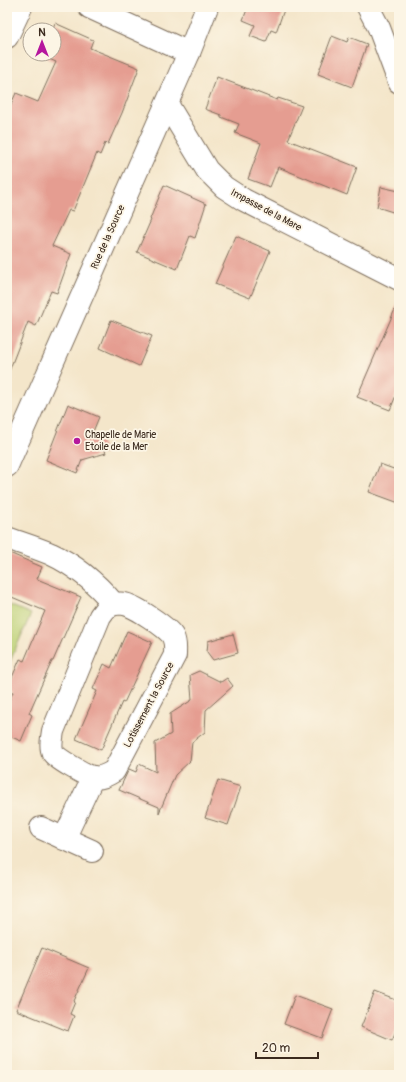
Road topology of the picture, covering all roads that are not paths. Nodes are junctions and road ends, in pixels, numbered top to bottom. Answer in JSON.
{"nodes":[{"id":1,"x":21,"y":7,"type":"edge"},
{"id":2,"x":89,"y":7,"type":"edge"},
{"id":3,"x":207,"y":7,"type":"edge"},
{"id":4,"x":368,"y":7,"type":"edge"},
{"id":5,"x":7,"y":37,"type":"edge"},
{"id":6,"x":189,"y":53,"type":"junction"},
{"id":7,"x":399,"y":82,"type":"edge"},
{"id":8,"x":167,"y":104,"type":"junction"},
{"id":9,"x":399,"y":280,"type":"edge"},
{"id":10,"x":7,"y":466,"type":"edge"},
{"id":11,"x":7,"y":538,"type":"edge"},
{"id":12,"x":114,"y":604,"type":"junction"},
{"id":13,"x":93,"y":777,"type":"junction"},
{"id":14,"x":41,"y":828,"type":"dead end"},
{"id":15,"x":64,"y":839,"type":"junction"},
{"id":16,"x":92,"y":851,"type":"dead end"}],
"edges":[{"from":1,"to":5,"type":"street"},
{"from":2,"to":6,"type":"street"},
{"from":3,"to":6,"type":"street","name":"Rue de la Source"},
{"from":4,"to":7,"type":"street"},
{"from":6,"to":8,"type":"street","name":"Rue de la Source"},
{"from":8,"to":9,"type":"street","name":"Impasse de la Mare"},
{"from":8,"to":10,"type":"street","name":"Rue de la Source"},
{"from":11,"to":12,"type":"street"},
{"from":12,"to":13,"type":"street"},
{"from":12,"to":13,"type":"street","name":"Lotissement la Source"},
{"from":13,"to":15,"type":"street"},
{"from":14,"to":15,"type":"street"},
{"from":15,"to":16,"type":"street"}]}
